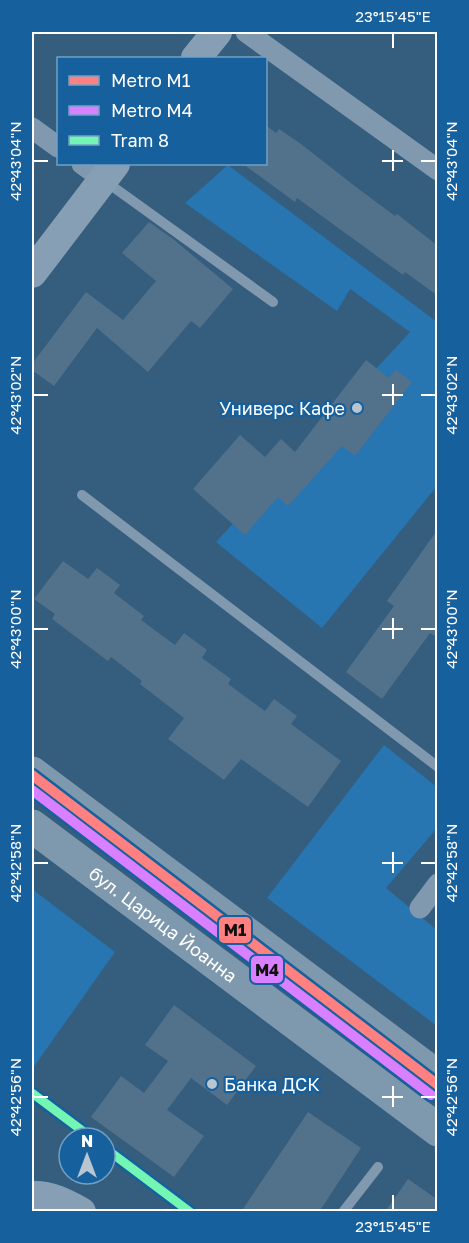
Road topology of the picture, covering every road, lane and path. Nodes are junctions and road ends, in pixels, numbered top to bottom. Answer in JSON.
{"nodes":[{"id":1,"x":217,"y":32,"type":"edge"},
{"id":2,"x":246,"y":32,"type":"edge"},
{"id":3,"x":197,"y":57,"type":"edge"},
{"id":4,"x":32,"y":128,"type":"edge"},
{"id":5,"x":57,"y":146,"type":"edge"},
{"id":6,"x":100,"y":169,"type":"edge"},
{"id":7,"x":438,"y":170,"type":"edge"},
{"id":8,"x":32,"y":273,"type":"edge"},
{"id":9,"x":273,"y":302,"type":"dead end"},
{"id":10,"x":82,"y":495,"type":"dead end"},
{"id":11,"x":438,"y":767,"type":"edge"},
{"id":12,"x":32,"y":773,"type":"edge"},
{"id":13,"x":32,"y":826,"type":"edge"},
{"id":14,"x":438,"y":884,"type":"edge"},
{"id":15,"x":420,"y":908,"type":"dead end"},
{"id":16,"x":438,"y":1077,"type":"edge"},
{"id":17,"x":438,"y":1130,"type":"edge"},
{"id":18,"x":378,"y":1167,"type":"dead end"},
{"id":19,"x":32,"y":1196,"type":"edge"},
{"id":20,"x":81,"y":1212,"type":"edge"},
{"id":21,"x":344,"y":1212,"type":"edge"}],
"edges":[{"from":1,"to":3,"type":"street"},
{"from":2,"to":7,"type":"street"},
{"from":4,"to":5,"type":"street"},
{"from":6,"to":8,"type":"street"},
{"from":6,"to":9,"type":"lane"},
{"from":10,"to":11,"type":"lane"},
{"from":12,"to":16,"type":"main road"},
{"from":13,"to":17,"type":"main road","name":"бул. Царица Йоанна"},
{"from":14,"to":15,"type":"street"},
{"from":18,"to":21,"type":"lane"},
{"from":19,"to":20,"type":"street"}]}
